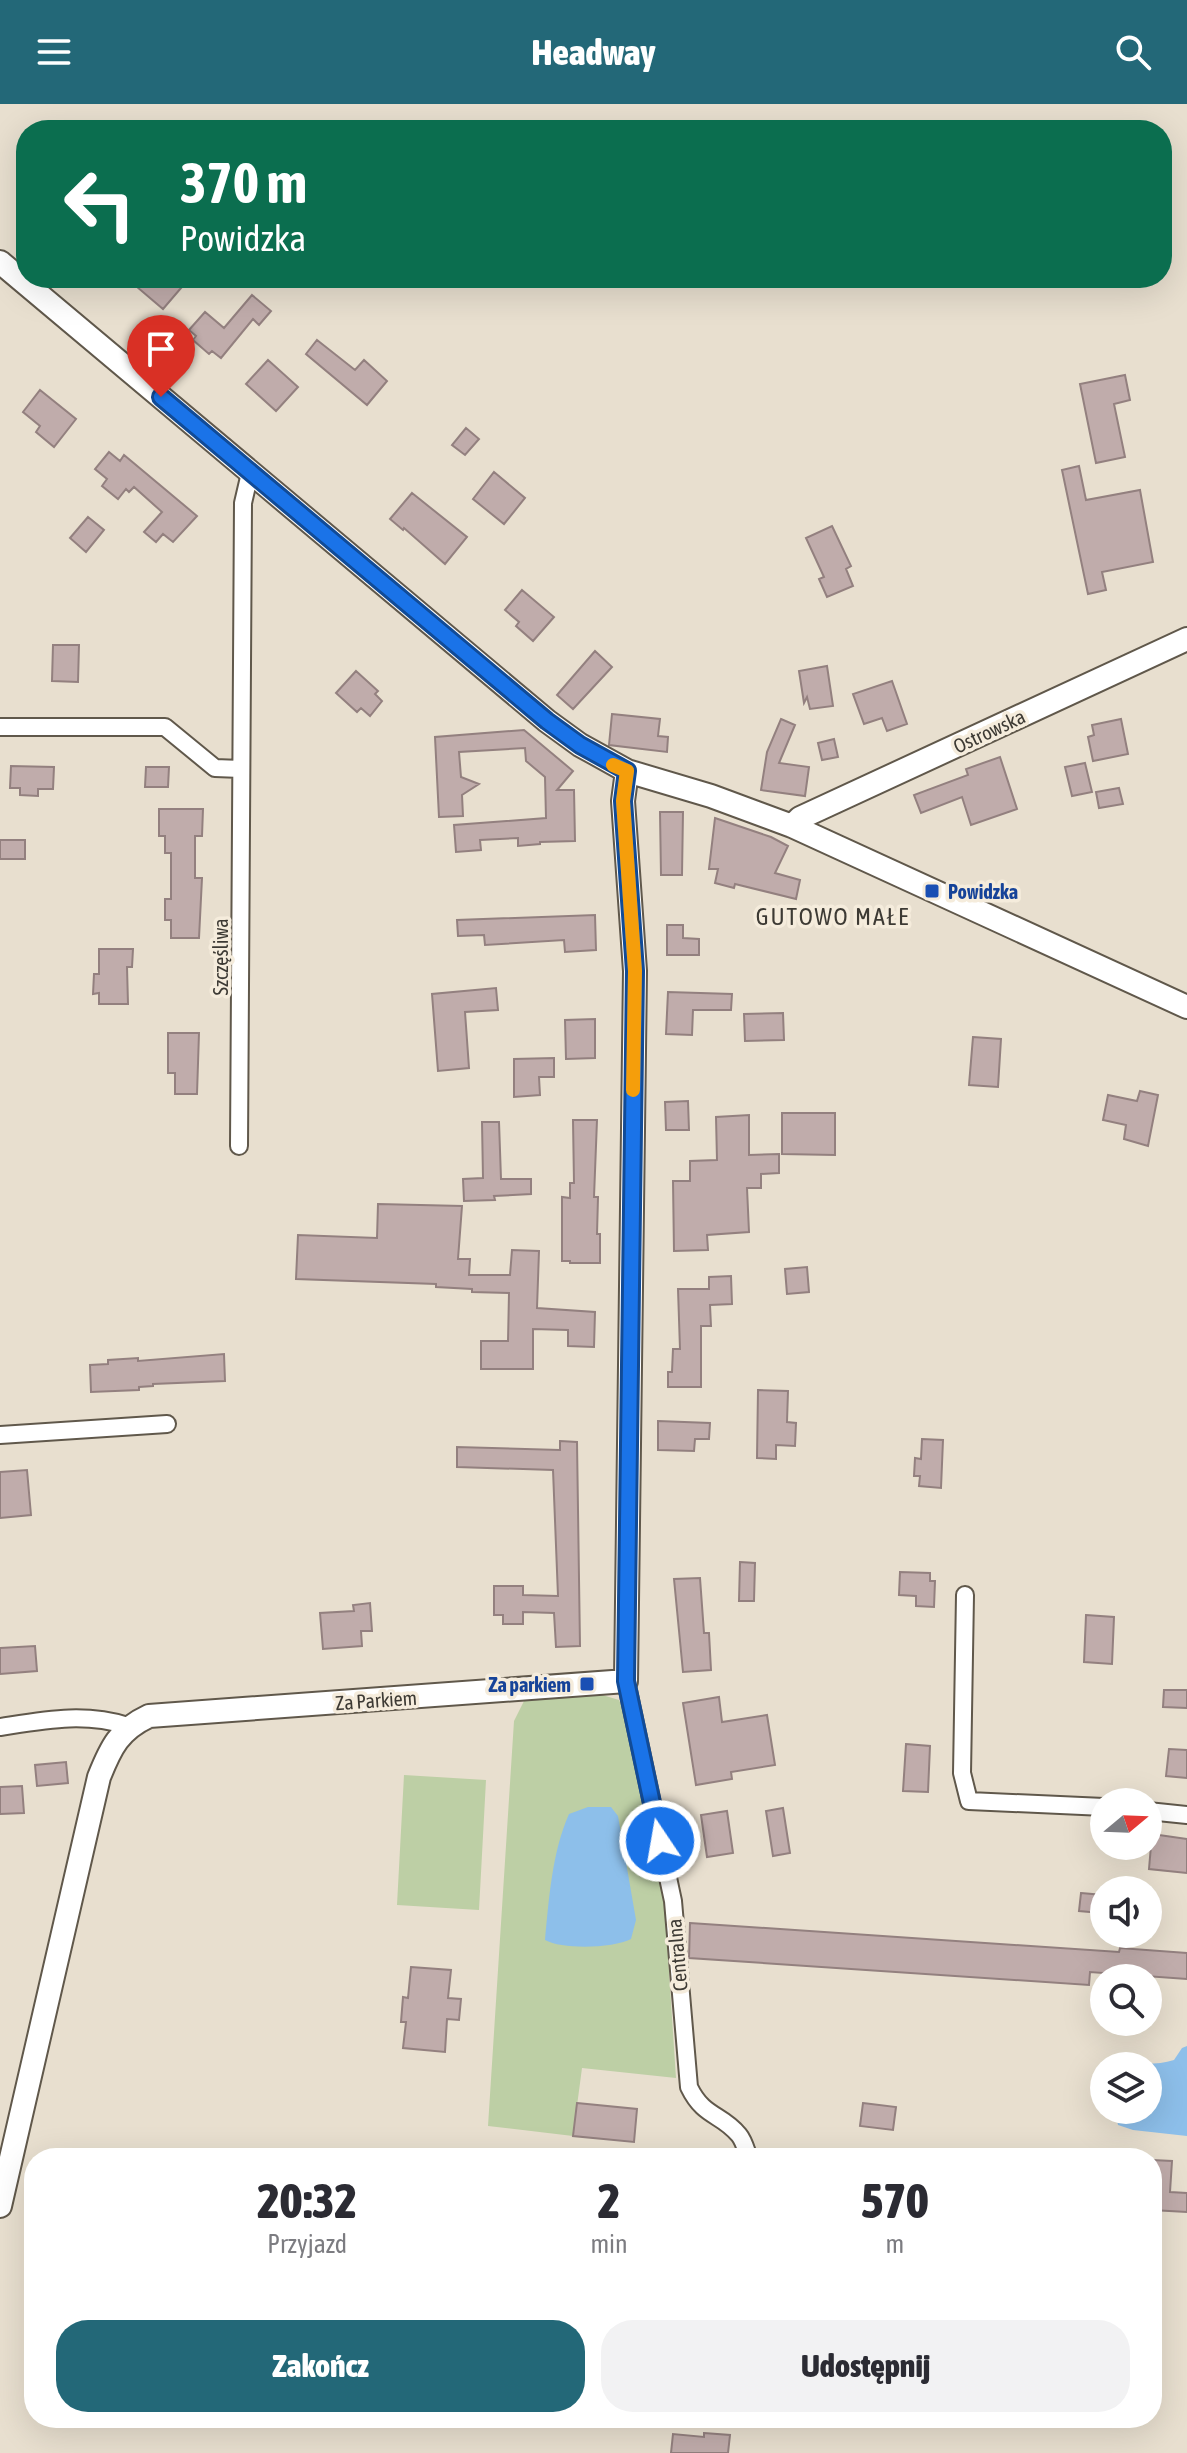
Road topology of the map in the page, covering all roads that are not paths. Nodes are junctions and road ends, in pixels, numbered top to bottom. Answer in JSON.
{"nodes":[{"id":1,"x":0,"y":262,"type":"edge"},
{"id":2,"x":16,"y":276,"type":"edge"},
{"id":3,"x":31,"y":288,"type":"edge"},
{"id":4,"x":250,"y":473,"type":"junction"},
{"id":5,"x":1187,"y":639,"type":"edge"},
{"id":6,"x":0,"y":727,"type":"edge"},
{"id":7,"x":241,"y":769,"type":"junction"},
{"id":8,"x":627,"y":771,"type":"junction"},
{"id":9,"x":792,"y":826,"type":"junction"},
{"id":10,"x":1187,"y":1007,"type":"edge"},
{"id":11,"x":239,"y":1146,"type":"dead end"},
{"id":12,"x":167,"y":1424,"type":"dead end"},
{"id":13,"x":0,"y":1435,"type":"edge"},
{"id":14,"x":965,"y":1595,"type":"dead end"},
{"id":15,"x":626,"y":1681,"type":"junction"},
{"id":16,"x":128,"y":1726,"type":"junction"},
{"id":17,"x":0,"y":1727,"type":"edge"},
{"id":18,"x":1090,"y":1806,"type":"edge"},
{"id":19,"x":1162,"y":1812,"type":"edge"},
{"id":20,"x":1187,"y":1815,"type":"edge"},
{"id":21,"x":745,"y":2148,"type":"edge"},
{"id":22,"x":0,"y":2206,"type":"edge"}],
"edges":[{"from":1,"to":2,"type":"street"},
{"from":3,"to":4,"type":"street"},
{"from":4,"to":7,"type":"street","name":"Szczęśliwa"},
{"from":4,"to":8,"type":"street"},
{"from":5,"to":9,"type":"street","name":"Ostrowska"},
{"from":6,"to":7,"type":"street"},
{"from":7,"to":11,"type":"street","name":"Szczęśliwa"},
{"from":8,"to":9,"type":"street"},
{"from":8,"to":15,"type":"street","name":"Centralna"},
{"from":9,"to":10,"type":"street"},
{"from":12,"to":13,"type":"street"},
{"from":14,"to":18,"type":"street"},
{"from":15,"to":16,"type":"street","name":"Za Parkiem"},
{"from":15,"to":21,"type":"street","name":"Centralna"},
{"from":16,"to":17,"type":"street","name":"Za Parkiem"},
{"from":16,"to":22,"type":"street"},
{"from":19,"to":20,"type":"street"}]}
